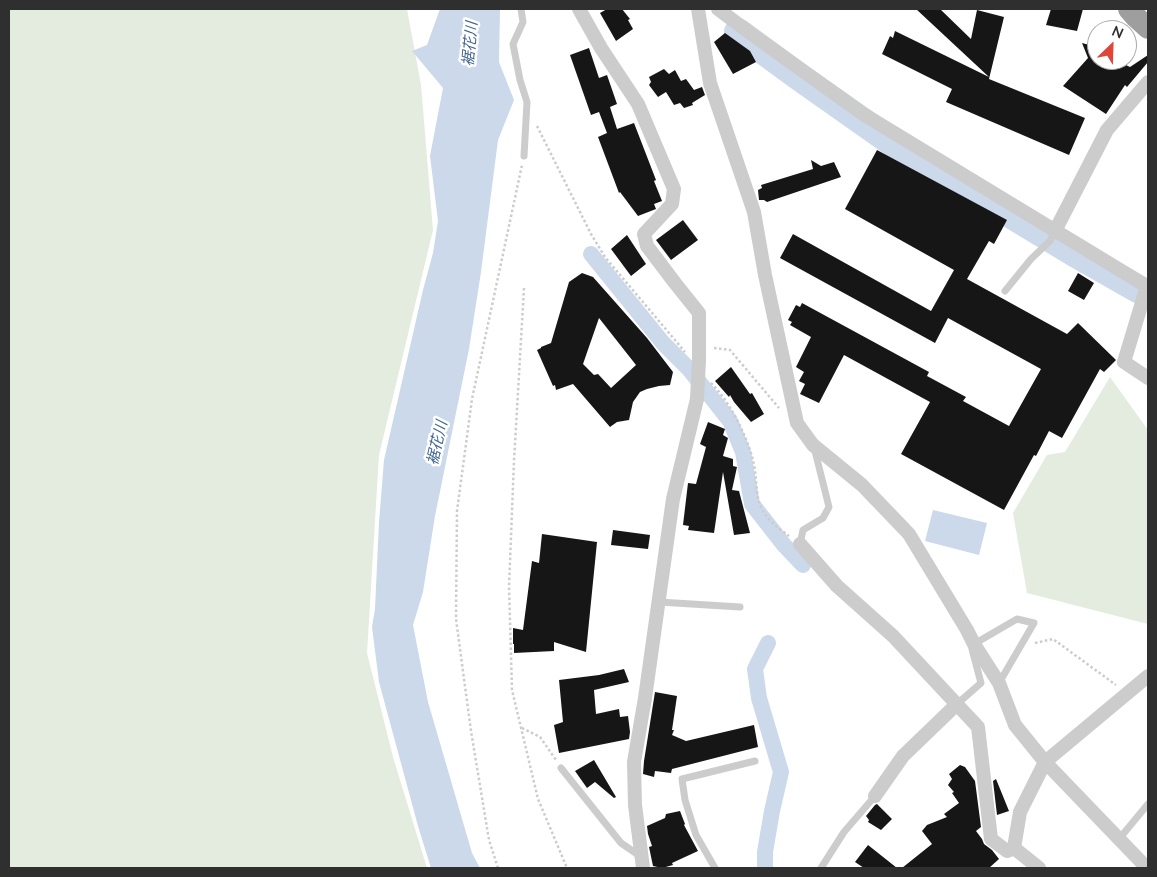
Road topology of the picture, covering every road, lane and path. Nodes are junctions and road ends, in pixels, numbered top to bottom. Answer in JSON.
{"nodes":[{"id":1,"x":522,"y":9,"type":"edge"},
{"id":2,"x":579,"y":9,"type":"edge"},
{"id":3,"x":698,"y":9,"type":"edge"},
{"id":4,"x":718,"y":9,"type":"edge"},
{"id":5,"x":1129,"y":9,"type":"edge"},
{"id":6,"x":1148,"y":28,"type":"edge"},
{"id":7,"x":1148,"y":82,"type":"edge"},
{"id":8,"x":527,"y":102,"type":"junction"},
{"id":9,"x":524,"y":156,"type":"joint"},
{"id":10,"x":1052,"y":236,"type":"junction"},
{"id":11,"x":1148,"y":286,"type":"edge"},
{"id":12,"x":524,"y":288,"type":"dead end"},
{"id":13,"x":1006,"y":291,"type":"dead end"},
{"id":14,"x":696,"y":355,"type":"junction"},
{"id":15,"x":1148,"y":378,"type":"edge"},
{"id":16,"x":709,"y":380,"type":"dead end"},
{"id":17,"x":797,"y":423,"type":"junction"},
{"id":18,"x":813,"y":444,"type":"junction"},
{"id":19,"x":800,"y":544,"type":"junction"},
{"id":20,"x":659,"y":602,"type":"junction"},
{"id":21,"x":740,"y":607,"type":"dead end"},
{"id":22,"x":967,"y":630,"type":"junction"},
{"id":23,"x":974,"y":644,"type":"junction"},
{"id":24,"x":1020,"y":646,"type":"junction"},
{"id":25,"x":1148,"y":676,"type":"edge"},
{"id":26,"x":999,"y":683,"type":"junction"},
{"id":27,"x":1128,"y":693,"type":"junction"},
{"id":28,"x":957,"y":704,"type":"junction"},
{"id":29,"x":522,"y":728,"type":"junction"},
{"id":30,"x":755,"y":761,"type":"dead end"},
{"id":31,"x":1045,"y":762,"type":"junction"},
{"id":32,"x":560,"y":768,"type":"joint"},
{"id":33,"x":875,"y":796,"type":"joint"},
{"id":34,"x":1148,"y":804,"type":"edge"},
{"id":35,"x":1119,"y":839,"type":"junction"},
{"id":36,"x":1014,"y":848,"type":"junction"},
{"id":37,"x":643,"y":863,"type":"edge"},
{"id":38,"x":498,"y":868,"type":"edge"},
{"id":39,"x":567,"y":868,"type":"edge"},
{"id":40,"x":714,"y":868,"type":"edge"},
{"id":41,"x":821,"y":868,"type":"edge"},
{"id":42,"x":1039,"y":868,"type":"edge"},
{"id":43,"x":1147,"y":868,"type":"edge"}],
"edges":[{"from":1,"to":8,"type":"lane"},
{"from":2,"to":14,"type":"street"},
{"from":3,"to":17,"type":"street"},
{"from":4,"to":10,"type":"street"},
{"from":5,"to":6,"type":"highway"},
{"from":7,"to":10,"type":"street"},
{"from":8,"to":9,"type":"lane"},
{"from":8,"to":14,"type":"path"},
{"from":9,"to":38,"type":"path"},
{"from":10,"to":11,"type":"street"},
{"from":10,"to":13,"type":"lane"},
{"from":11,"to":15,"type":"street"},
{"from":12,"to":29,"type":"path"},
{"from":14,"to":17,"type":"path"},
{"from":14,"to":20,"type":"street","bridge":true},
{"from":16,"to":19,"type":"path"},
{"from":17,"to":18,"type":"street"},
{"from":18,"to":19,"type":"lane"},
{"from":18,"to":22,"type":"street"},
{"from":19,"to":28,"type":"street"},
{"from":20,"to":21,"type":"lane"},
{"from":20,"to":37,"type":"street"},
{"from":22,"to":23,"type":"street"},
{"from":22,"to":28,"type":"lane"},
{"from":23,"to":24,"type":"lane"},
{"from":23,"to":26,"type":"street"},
{"from":24,"to":26,"type":"lane"},
{"from":24,"to":27,"type":"path"},
{"from":25,"to":27,"type":"street"},
{"from":26,"to":31,"type":"street"},
{"from":27,"to":31,"type":"street"},
{"from":28,"to":33,"type":"street"},
{"from":28,"to":36,"type":"street"},
{"from":29,"to":32,"type":"path"},
{"from":29,"to":39,"type":"path"},
{"from":30,"to":40,"type":"lane"},
{"from":31,"to":35,"type":"street"},
{"from":31,"to":36,"type":"street"},
{"from":32,"to":37,"type":"lane"},
{"from":33,"to":41,"type":"lane"},
{"from":34,"to":35,"type":"lane"},
{"from":35,"to":43,"type":"street"},
{"from":36,"to":42,"type":"street"}]}
